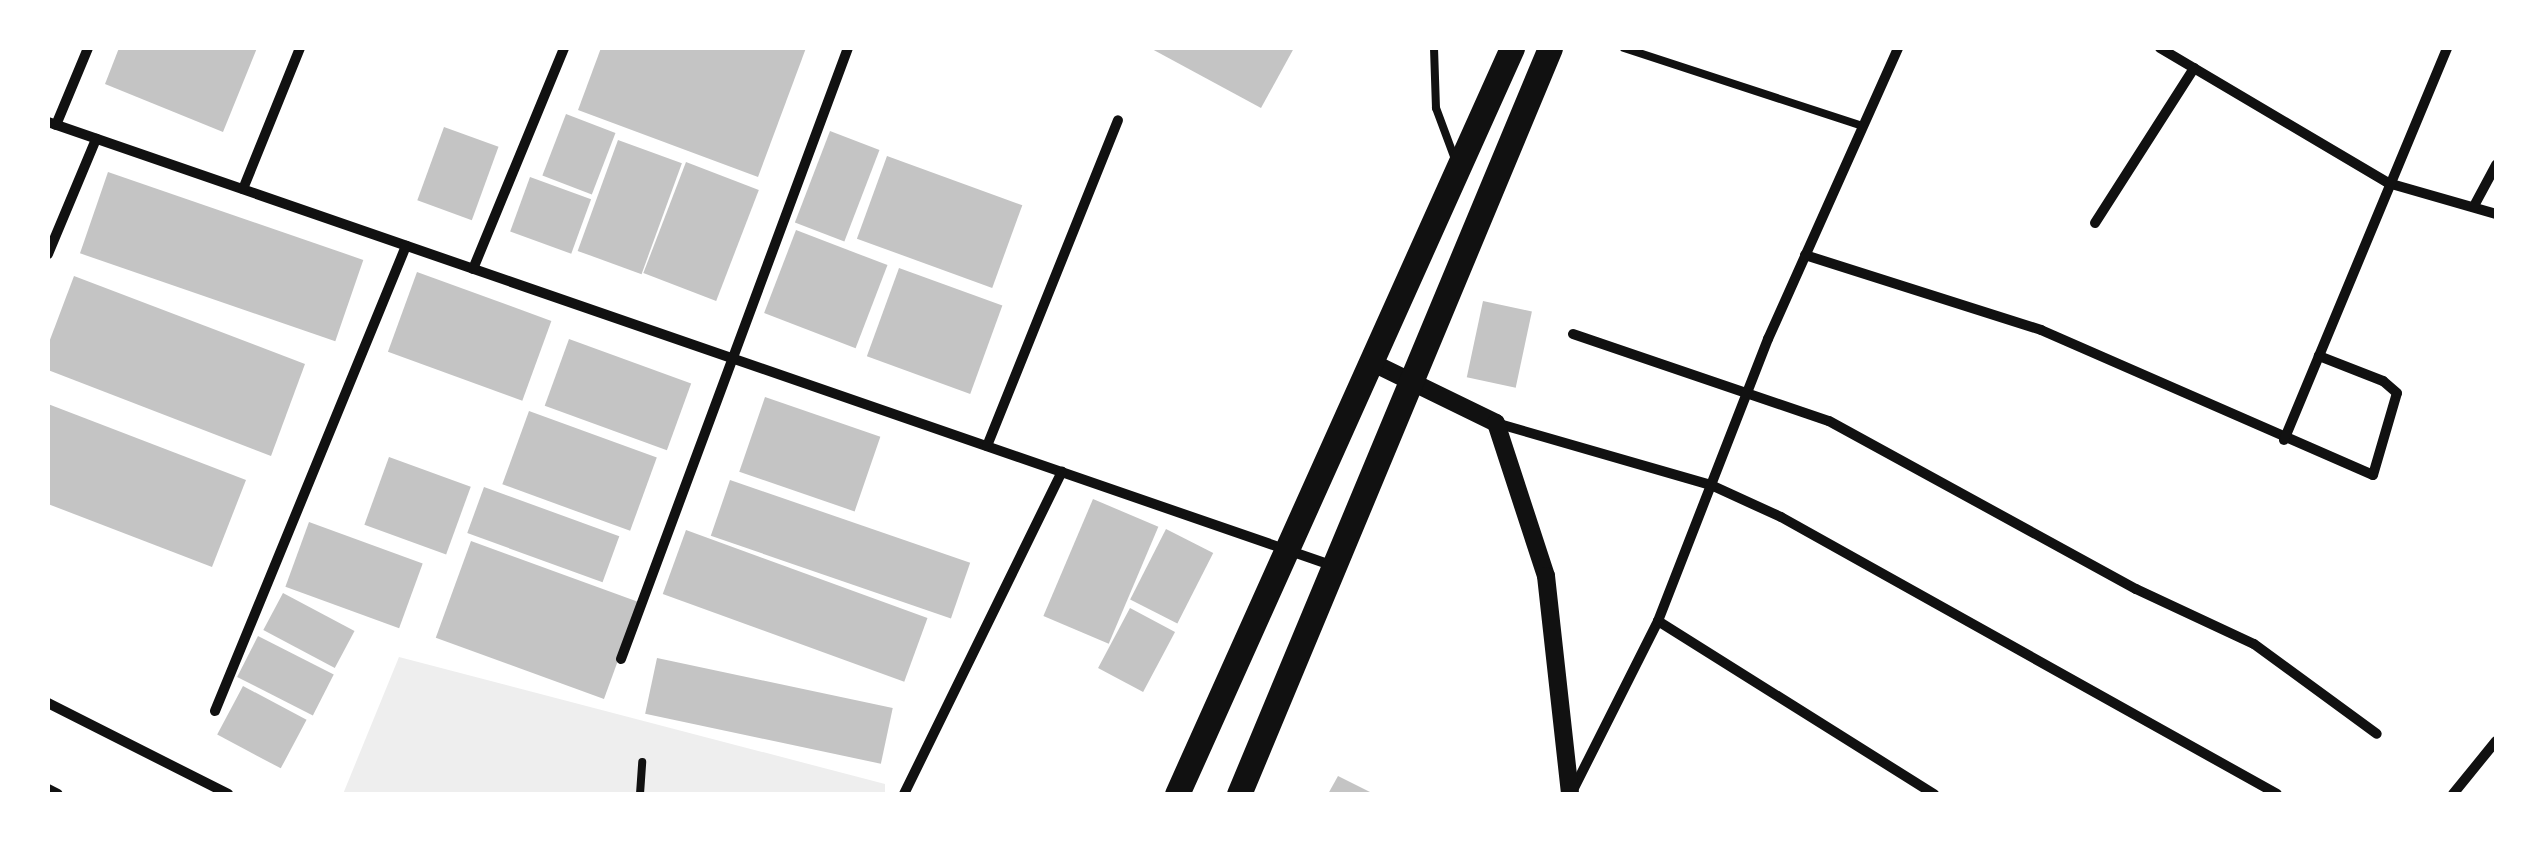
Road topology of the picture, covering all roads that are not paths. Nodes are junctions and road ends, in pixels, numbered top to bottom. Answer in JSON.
{"nodes":[{"id":1,"x":88,"y":48,"type":"edge"},
{"id":2,"x":300,"y":48,"type":"edge"},
{"id":3,"x":564,"y":48,"type":"edge"},
{"id":4,"x":848,"y":48,"type":"edge"},
{"id":5,"x":1434,"y":48,"type":"edge"},
{"id":6,"x":1512,"y":48,"type":"edge"},
{"id":7,"x":1550,"y":48,"type":"edge"},
{"id":8,"x":1624,"y":48,"type":"edge"},
{"id":9,"x":1898,"y":48,"type":"edge"},
{"id":10,"x":2160,"y":48,"type":"edge"},
{"id":11,"x":2447,"y":48,"type":"edge"},
{"id":12,"x":2194,"y":68,"type":"junction"},
{"id":13,"x":1118,"y":120,"type":"dead end"},
{"id":14,"x":52,"y":124,"type":"edge"},
{"id":15,"x":1863,"y":126,"type":"junction"},
{"id":16,"x":96,"y":139,"type":"junction"},
{"id":17,"x":2496,"y":165,"type":"edge"},
{"id":18,"x":1458,"y":168,"type":"junction"},
{"id":19,"x":2388,"y":183,"type":"junction"},
{"id":20,"x":243,"y":189,"type":"junction"},
{"id":21,"x":2474,"y":206,"type":"junction"},
{"id":22,"x":2496,"y":214,"type":"edge"},
{"id":23,"x":2096,"y":223,"type":"dead end"},
{"id":24,"x":406,"y":246,"type":"junction"},
{"id":25,"x":48,"y":254,"type":"edge"},
{"id":26,"x":1806,"y":254,"type":"junction"},
{"id":27,"x":473,"y":269,"type":"junction"},
{"id":28,"x":1572,"y":334,"type":"dead end"},
{"id":29,"x":2318,"y":356,"type":"junction"},
{"id":30,"x":736,"y":359,"type":"junction"},
{"id":31,"x":1371,"y":362,"type":"junction"},
{"id":32,"x":1409,"y":378,"type":"junction"},
{"id":33,"x":1748,"y":388,"type":"junction"},
{"id":34,"x":1496,"y":423,"type":"junction"},
{"id":35,"x":2284,"y":440,"type":"junction"},
{"id":36,"x":987,"y":446,"type":"junction"},
{"id":37,"x":1062,"y":472,"type":"junction"},
{"id":38,"x":1711,"y":485,"type":"junction"},
{"id":39,"x":1284,"y":549,"type":"junction"},
{"id":40,"x":1332,"y":565,"type":"junction"},
{"id":41,"x":1658,"y":622,"type":"junction"},
{"id":42,"x":621,"y":659,"type":"dead end"},
{"id":43,"x":48,"y":703,"type":"edge"},
{"id":44,"x":215,"y":710,"type":"dead end"},
{"id":45,"x":2377,"y":734,"type":"dead end"},
{"id":46,"x":2496,"y":740,"type":"edge"},
{"id":47,"x":642,"y":762,"type":"dead end"},
{"id":48,"x":228,"y":794,"type":"edge"},
{"id":49,"x":640,"y":794,"type":"edge"},
{"id":50,"x":904,"y":794,"type":"edge"},
{"id":51,"x":1178,"y":794,"type":"edge"},
{"id":52,"x":1239,"y":794,"type":"edge"},
{"id":53,"x":1570,"y":794,"type":"edge"},
{"id":54,"x":1934,"y":794,"type":"edge"},
{"id":55,"x":2277,"y":794,"type":"edge"},
{"id":56,"x":2453,"y":794,"type":"edge"}],
"edges":[{"from":1,"to":14,"type":"street"},
{"from":2,"to":20,"type":"street"},
{"from":3,"to":27,"type":"street"},
{"from":4,"to":30,"type":"street"},
{"from":5,"to":18,"type":"lane"},
{"from":6,"to":18,"type":"main road"},
{"from":7,"to":32,"type":"main road"},
{"from":8,"to":15,"type":"lane"},
{"from":9,"to":15,"type":"street"},
{"from":10,"to":12,"type":"street"},
{"from":11,"to":19,"type":"street"},
{"from":12,"to":19,"type":"street"},
{"from":12,"to":23,"type":"street"},
{"from":13,"to":36,"type":"street"},
{"from":14,"to":16,"type":"street"},
{"from":15,"to":26,"type":"street"},
{"from":16,"to":20,"type":"street"},
{"from":16,"to":25,"type":"street"},
{"from":17,"to":21,"type":"street"},
{"from":18,"to":31,"type":"main road"},
{"from":19,"to":21,"type":"street"},
{"from":19,"to":29,"type":"street"},
{"from":20,"to":24,"type":"street"},
{"from":21,"to":22,"type":"street"},
{"from":24,"to":27,"type":"street"},
{"from":24,"to":44,"type":"street"},
{"from":26,"to":33,"type":"street"},
{"from":26,"to":35,"type":"street"},
{"from":27,"to":30,"type":"street"},
{"from":28,"to":33,"type":"street"},
{"from":29,"to":35,"type":"street"},
{"from":29,"to":35,"type":"street"},
{"from":30,"to":36,"type":"street"},
{"from":30,"to":42,"type":"street"},
{"from":31,"to":32,"type":"street"},
{"from":31,"to":39,"type":"main road"},
{"from":32,"to":34,"type":"street"},
{"from":32,"to":40,"type":"main road"},
{"from":33,"to":38,"type":"street"},
{"from":33,"to":45,"type":"street"},
{"from":34,"to":38,"type":"street"},
{"from":34,"to":53,"type":"street"},
{"from":36,"to":37,"type":"street"},
{"from":37,"to":39,"type":"street"},
{"from":37,"to":50,"type":"street"},
{"from":38,"to":41,"type":"street"},
{"from":38,"to":55,"type":"street"},
{"from":39,"to":40,"type":"street"},
{"from":39,"to":51,"type":"main road"},
{"from":40,"to":52,"type":"main road"},
{"from":41,"to":53,"type":"street"},
{"from":41,"to":54,"type":"street"},
{"from":43,"to":48,"type":"street"},
{"from":46,"to":56,"type":"street"},
{"from":47,"to":49,"type":"lane"}]}
